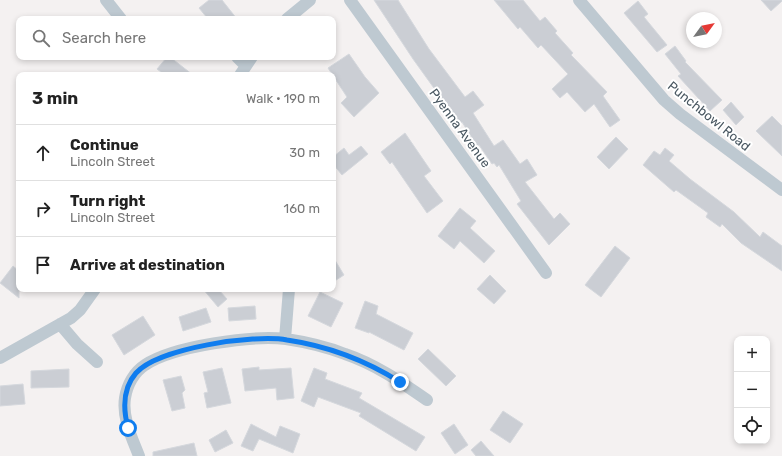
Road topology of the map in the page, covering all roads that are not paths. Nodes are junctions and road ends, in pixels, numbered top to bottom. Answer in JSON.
{"nodes":[{"id":1,"x":106,"y":0,"type":"edge"},
{"id":2,"x":310,"y":0,"type":"edge"},
{"id":3,"x":350,"y":0,"type":"edge"},
{"id":4,"x":579,"y":0,"type":"edge"},
{"id":5,"x":119,"y":16,"type":"edge"},
{"id":6,"x":291,"y":16,"type":"edge"},
{"id":7,"x":782,"y":190,"type":"edge"},
{"id":8,"x":546,"y":273,"type":"dead end"},
{"id":9,"x":93,"y":292,"type":"edge"},
{"id":10,"x":289,"y":292,"type":"edge"},
{"id":11,"x":60,"y":324,"type":"junction"},
{"id":12,"x":285,"y":339,"type":"junction"},
{"id":13,"x":0,"y":358,"type":"edge"},
{"id":14,"x":97,"y":362,"type":"dead end"},
{"id":15,"x":427,"y":400,"type":"dead end"},
{"id":16,"x":139,"y":456,"type":"edge"}],
"edges":[{"from":1,"to":5,"type":"street"},
{"from":2,"to":6,"type":"street"},
{"from":3,"to":8,"type":"street","name":"Pyenna Avenue"},
{"from":4,"to":7,"type":"street","name":"Punchbowl Road"},
{"from":9,"to":11,"type":"street"},
{"from":10,"to":12,"type":"street"},
{"from":11,"to":13,"type":"street"},
{"from":11,"to":14,"type":"street"},
{"from":12,"to":15,"type":"street"},
{"from":12,"to":16,"type":"street"}]}
